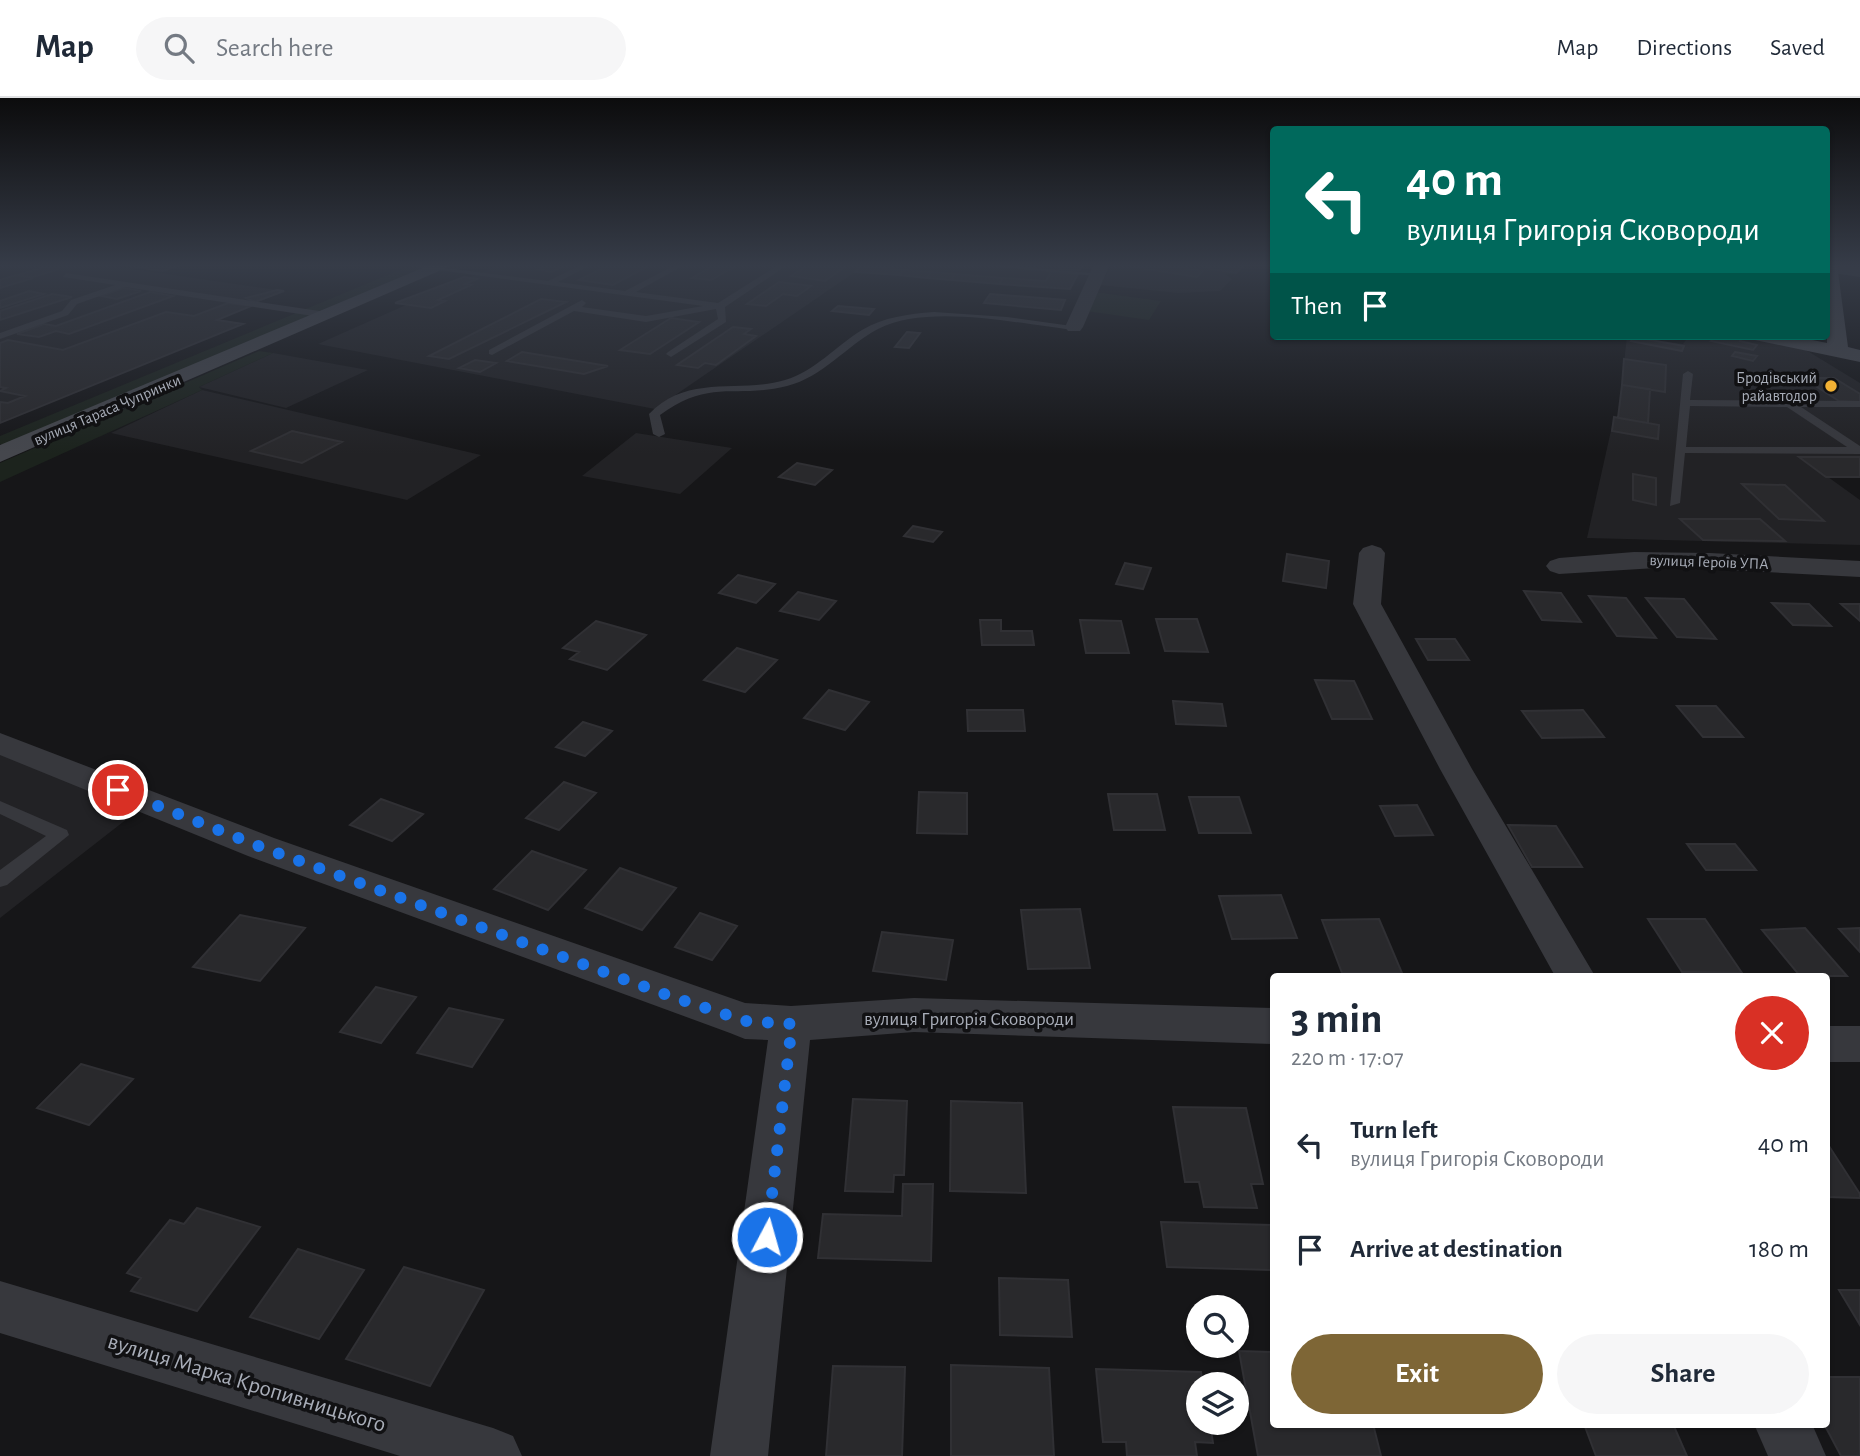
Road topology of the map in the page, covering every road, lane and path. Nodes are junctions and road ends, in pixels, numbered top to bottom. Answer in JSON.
{"nodes":[{"id":1,"x":24,"y":327,"type":"edge"},
{"id":2,"x":297,"y":327,"type":"edge"},
{"id":3,"x":537,"y":327,"type":"edge"},
{"id":4,"x":712,"y":327,"type":"edge"},
{"id":5,"x":877,"y":327,"type":"edge"},
{"id":6,"x":1836,"y":327,"type":"edge"},
{"id":7,"x":0,"y":336,"type":"edge"},
{"id":8,"x":1783,"y":340,"type":"edge"},
{"id":9,"x":1839,"y":351,"type":"junction"},
{"id":10,"x":492,"y":352,"type":"dead end"},
{"id":11,"x":671,"y":354,"type":"dead end"},
{"id":12,"x":1860,"y":356,"type":"edge"},
{"id":13,"x":1860,"y":364,"type":"edge"},
{"id":14,"x":1688,"y":374,"type":"dead end"},
{"id":15,"x":1685,"y":403,"type":"junction"},
{"id":16,"x":1790,"y":404,"type":"junction"},
{"id":17,"x":1860,"y":404,"type":"edge"},
{"id":18,"x":659,"y":434,"type":"dead end"},
{"id":19,"x":1680,"y":450,"type":"junction"},
{"id":20,"x":1860,"y":451,"type":"edge"},
{"id":21,"x":2,"y":452,"type":"edge"},
{"id":22,"x":1674,"y":503,"type":"dead end"},
{"id":23,"x":1372,"y":553,"type":"dead end"},
{"id":24,"x":1559,"y":566,"type":"dead end"},
{"id":25,"x":1860,"y":569,"type":"edge"},
{"id":26,"x":0,"y":743,"type":"edge"},
{"id":27,"x":0,"y":807,"type":"edge"},
{"id":28,"x":0,"y":880,"type":"edge"},
{"id":29,"x":1573,"y":973,"type":"edge"},
{"id":30,"x":792,"y":1024,"type":"junction"},
{"id":31,"x":1270,"y":1026,"type":"edge"},
{"id":32,"x":1830,"y":1044,"type":"edge"},
{"id":33,"x":1860,"y":1044,"type":"edge"},
{"id":34,"x":0,"y":1307,"type":"edge"},
{"id":35,"x":1784,"y":1428,"type":"edge"},
{"id":36,"x":493,"y":1456,"type":"edge"},
{"id":37,"x":739,"y":1456,"type":"edge"},
{"id":38,"x":1798,"y":1456,"type":"edge"}],
"edges":[{"from":1,"to":7,"type":"lane"},
{"from":2,"to":21,"type":"street","name":"вулиця Тараса Чупринки"},
{"from":3,"to":10,"type":"lane"},
{"from":4,"to":11,"type":"lane"},
{"from":5,"to":18,"type":"lane"},
{"from":6,"to":9,"type":"street"},
{"from":8,"to":9,"type":"street"},
{"from":9,"to":12,"type":"street"},
{"from":9,"to":13,"type":"street"},
{"from":14,"to":15,"type":"lane"},
{"from":15,"to":16,"type":"lane"},
{"from":15,"to":19,"type":"lane"},
{"from":16,"to":17,"type":"lane"},
{"from":16,"to":20,"type":"lane"},
{"from":19,"to":20,"type":"lane"},
{"from":19,"to":22,"type":"lane"},
{"from":23,"to":29,"type":"street"},
{"from":24,"to":25,"type":"street","name":"вулиця Героїв УПА"},
{"from":26,"to":30,"type":"street","name":"вулиця Григорія Сковороди"},
{"from":27,"to":28,"type":"lane"},
{"from":30,"to":31,"type":"street","name":"вулиця Григорія Сковороди"},
{"from":30,"to":37,"type":"street"},
{"from":32,"to":33,"type":"street"},
{"from":34,"to":36,"type":"street","name":"вулиця Марка Кропивницького"},
{"from":35,"to":38,"type":"street"}]}
